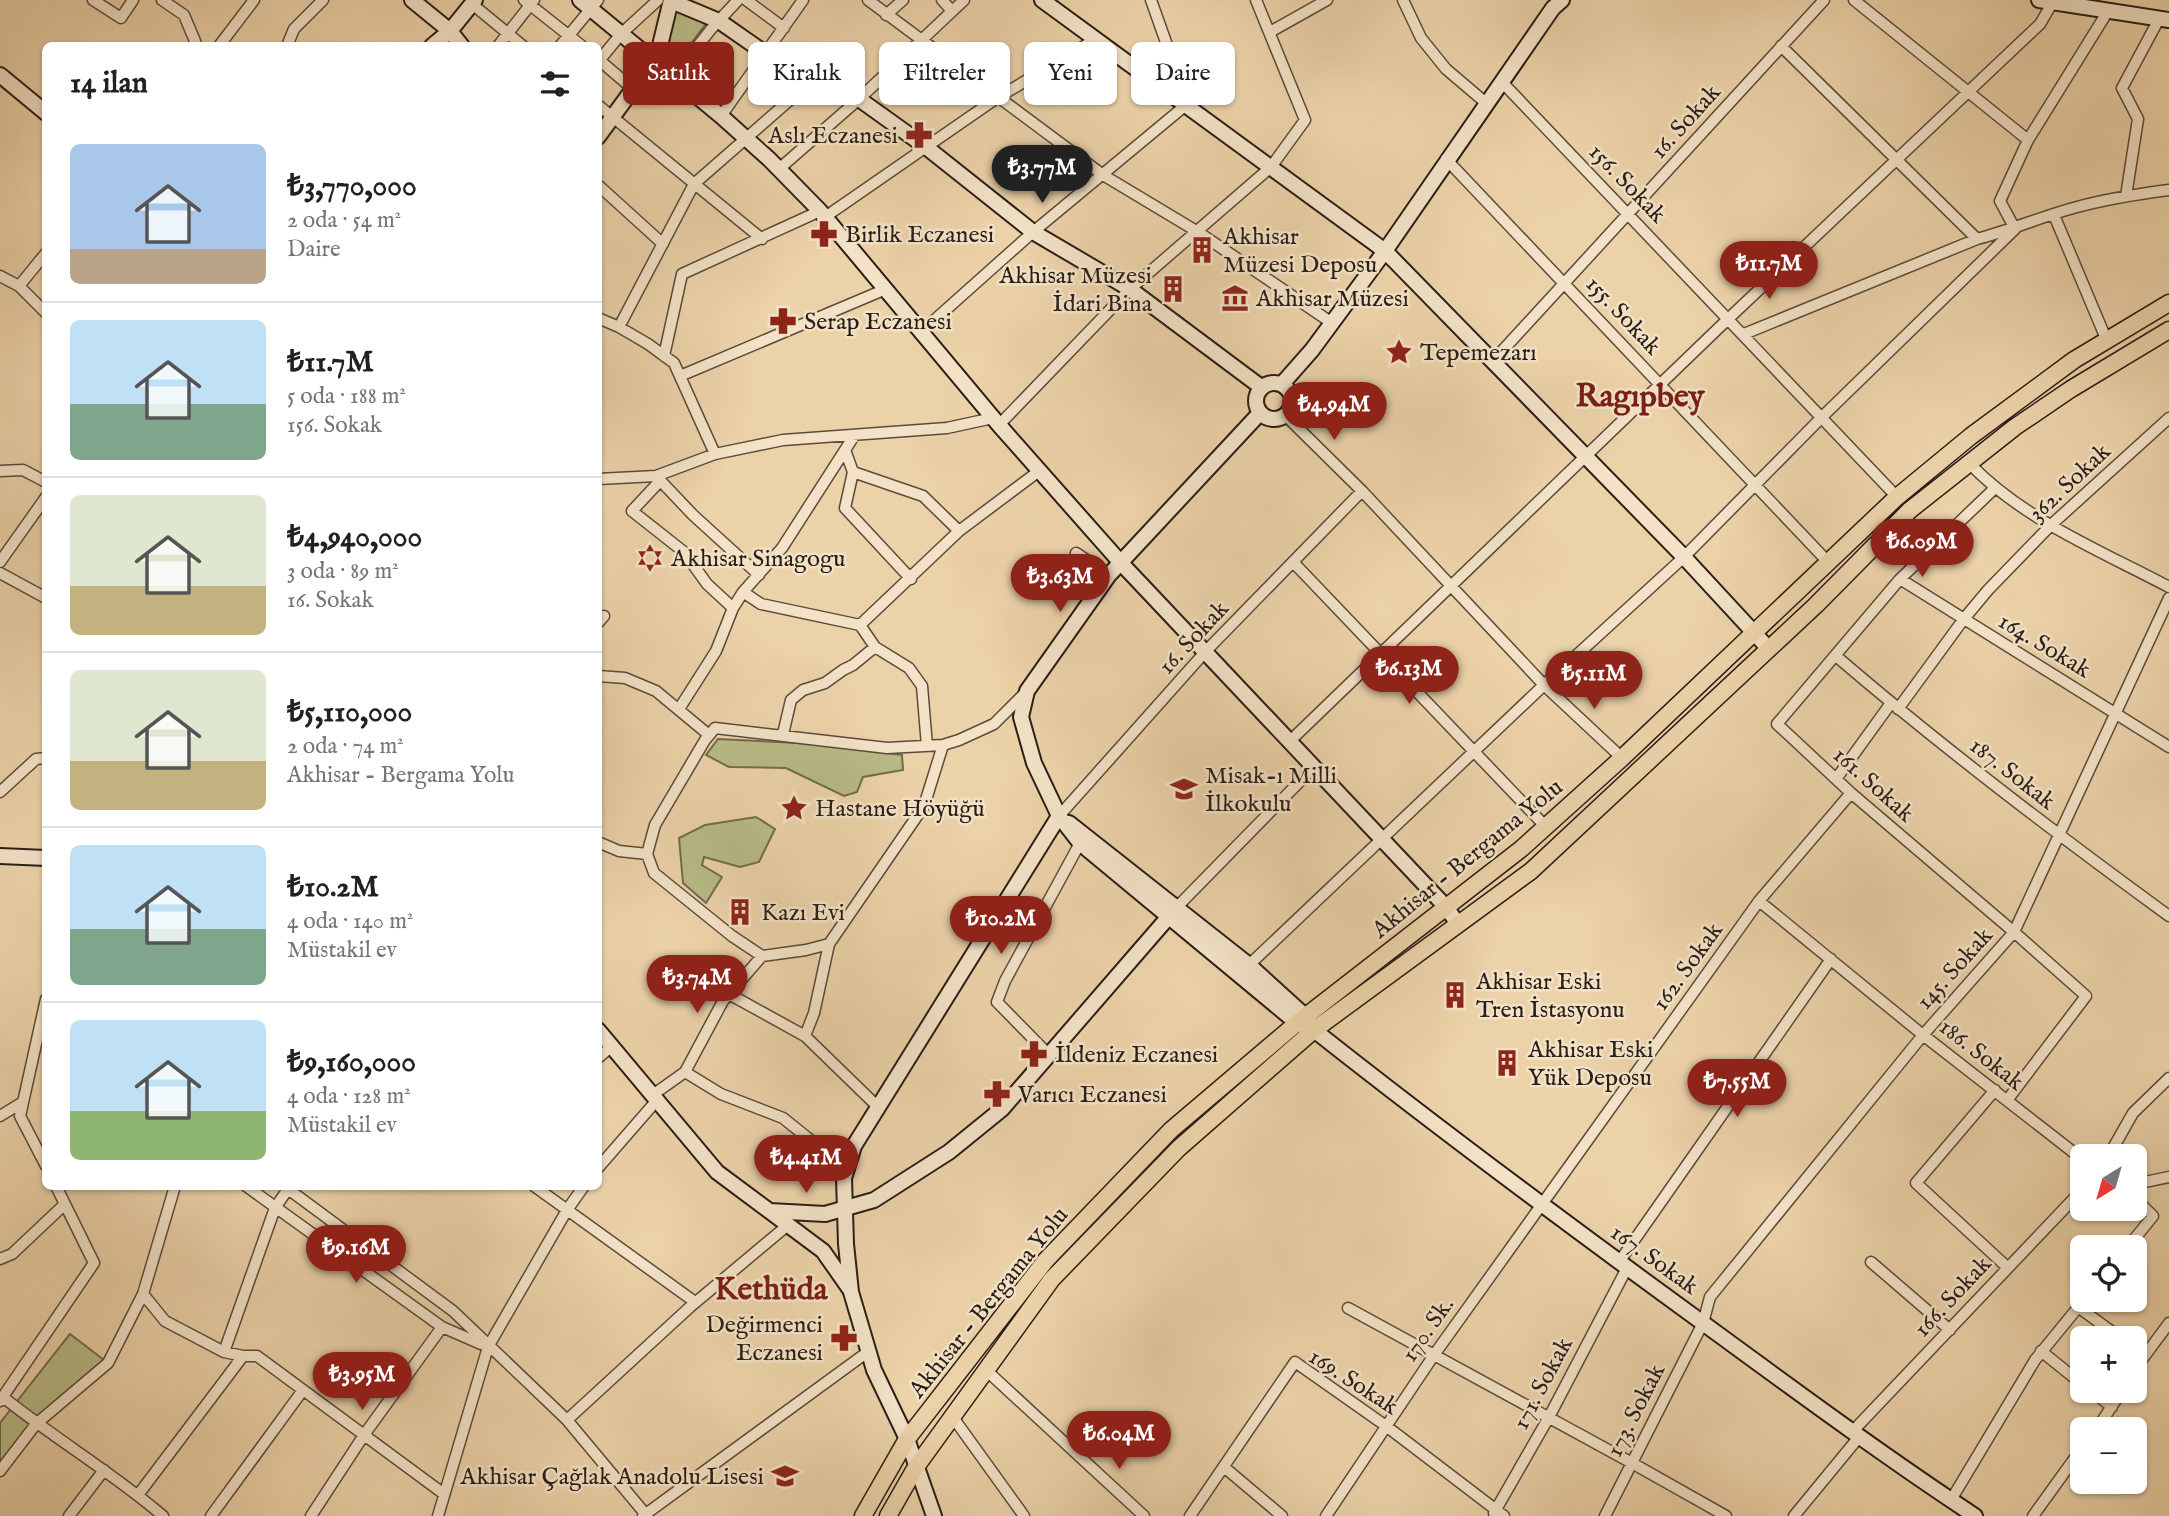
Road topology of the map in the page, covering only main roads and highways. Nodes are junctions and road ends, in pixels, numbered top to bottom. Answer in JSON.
{"nodes":[{"id":1,"x":2169,"y":303,"type":"edge"},
{"id":2,"x":2169,"y":330,"type":"edge"},
{"id":3,"x":1305,"y":1023,"type":"junction"},
{"id":4,"x":863,"y":1516,"type":"edge"},
{"id":5,"x":888,"y":1516,"type":"edge"}],
"edges":[{"from":1,"to":3,"type":"main road","name":"Akhisar - Bergama Yolu"},
{"from":2,"to":3,"type":"main road","name":"Akhisar - Bergama Yolu"},
{"from":3,"to":4,"type":"main road","name":"Akhisar - Bergama Yolu"},
{"from":3,"to":5,"type":"main road","name":"Akhisar - Bergama Yolu"}]}
